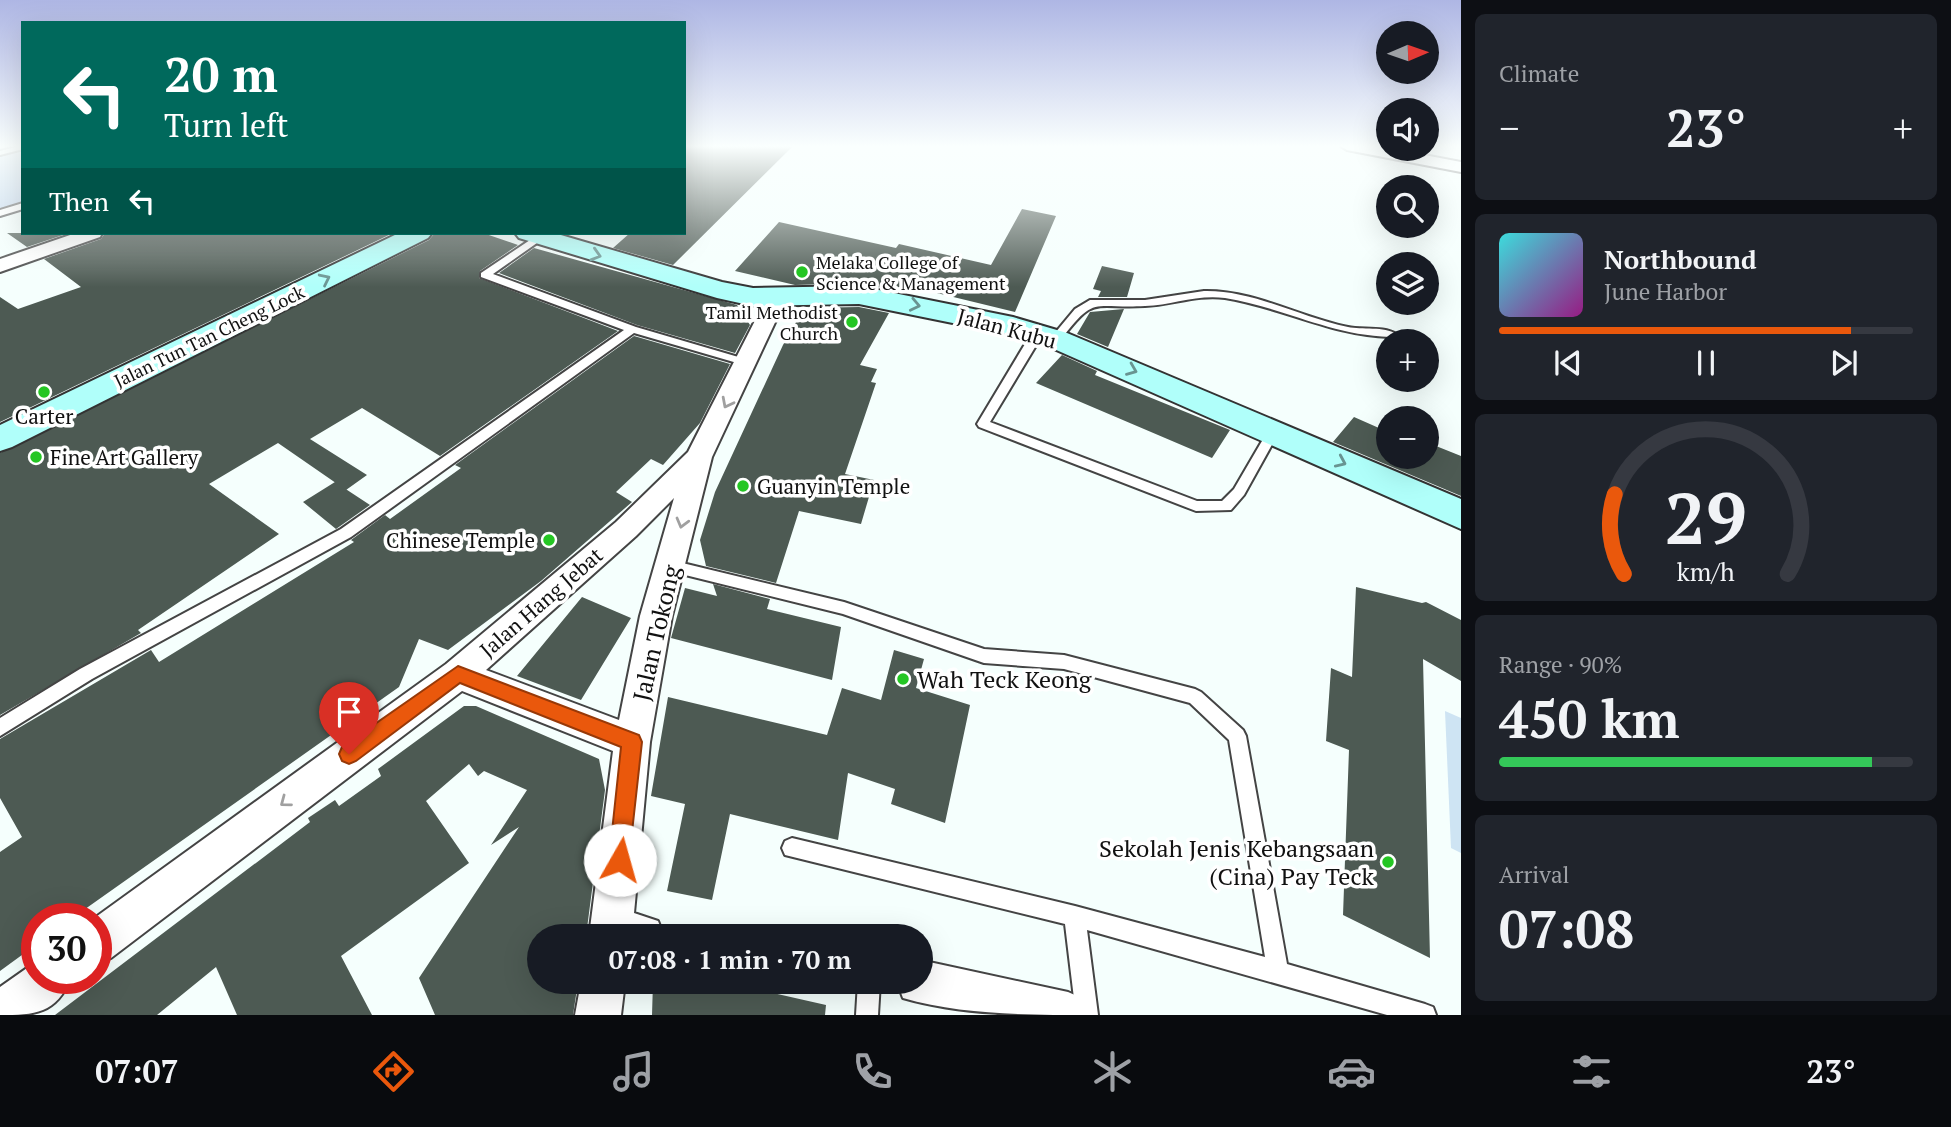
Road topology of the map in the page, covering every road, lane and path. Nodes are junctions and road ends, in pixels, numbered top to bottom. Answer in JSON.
{"nodes":[{"id":1,"x":21,"y":207,"type":"edge"},
{"id":2,"x":0,"y":213,"type":"edge"},
{"id":3,"x":87,"y":235,"type":"edge"},
{"id":4,"x":415,"y":235,"type":"edge"},
{"id":5,"x":530,"y":235,"type":"edge"},
{"id":6,"x":534,"y":235,"type":"edge"},
{"id":7,"x":0,"y":266,"type":"edge"},
{"id":8,"x":777,"y":297,"type":"junction"},
{"id":9,"x":632,"y":329,"type":"junction"},
{"id":10,"x":1376,"y":335,"type":"edge"},
{"id":11,"x":1046,"y":337,"type":"junction"},
{"id":12,"x":748,"y":363,"type":"junction"},
{"id":13,"x":1273,"y":432,"type":"junction"},
{"id":14,"x":0,"y":439,"type":"edge"},
{"id":15,"x":699,"y":457,"type":"junction"},
{"id":16,"x":1461,"y":515,"type":"edge"},
{"id":17,"x":670,"y":566,"type":"junction"},
{"id":18,"x":458,"y":674,"type":"junction"},
{"id":19,"x":0,"y":728,"type":"edge"},
{"id":20,"x":632,"y":742,"type":"junction"},
{"id":21,"x":792,"y":848,"type":"dead end"},
{"id":22,"x":1075,"y":916,"type":"junction"},
{"id":23,"x":622,"y":924,"type":"edge"},
{"id":24,"x":112,"y":931,"type":"edge"},
{"id":25,"x":1278,"y":972,"type":"junction"},
{"id":26,"x":933,"y":985,"type":"edge"},
{"id":27,"x":28,"y":994,"type":"edge"},
{"id":28,"x":601,"y":994,"type":"edge"},
{"id":29,"x":868,"y":994,"type":"edge"},
{"id":30,"x":0,"y":1015,"type":"edge"},
{"id":31,"x":598,"y":1015,"type":"edge"},
{"id":32,"x":867,"y":1015,"type":"edge"},
{"id":33,"x":1068,"y":1015,"type":"edge"},
{"id":34,"x":1087,"y":1015,"type":"edge"},
{"id":35,"x":1425,"y":1015,"type":"edge"}],
"edges":[{"from":1,"to":2,"type":"lane"},
{"from":3,"to":7,"type":"street"},
{"from":14,"to":4,"type":"main road","name":"Jalan Tun Tan Cheng Lock","one_way":true},
{"from":5,"to":9,"type":"lane"},
{"from":6,"to":8,"type":"main road","name":"Jalan Kubu","one_way":true},
{"from":8,"to":11,"type":"main road","name":"Jalan Kubu","one_way":true},
{"from":8,"to":12,"type":"street","name":"Jalan Hang Jebat"},
{"from":9,"to":12,"type":"lane"},
{"from":9,"to":19,"type":"lane"},
{"from":10,"to":11,"type":"lane"},
{"from":11,"to":13,"type":"main road","name":"Jalan Kubu","one_way":true},
{"from":11,"to":13,"type":"lane"},
{"from":12,"to":15,"type":"street","name":"Jalan Hang Jebat","one_way":true},
{"from":13,"to":16,"type":"main road","name":"Jalan Kubu","one_way":true},
{"from":15,"to":17,"type":"street","name":"Jalan Tokong","one_way":true},
{"from":15,"to":18,"type":"street","name":"Jalan Hang Jebat"},
{"from":17,"to":20,"type":"street","name":"Jalan Tokong"},
{"from":17,"to":25,"type":"lane"},
{"from":18,"to":20,"type":"street"},
{"from":18,"to":24,"type":"street","name":"Jalan Hang Jebat","one_way":true},
{"from":20,"to":23,"type":"street","name":"Jalan Tokong"},
{"from":21,"to":22,"type":"lane"},
{"from":22,"to":25,"type":"lane"},
{"from":22,"to":34,"type":"lane"},
{"from":25,"to":35,"type":"lane"},
{"from":26,"to":33,"type":"street"},
{"from":27,"to":30,"type":"street"},
{"from":28,"to":31,"type":"street"},
{"from":29,"to":32,"type":"lane"}]}
